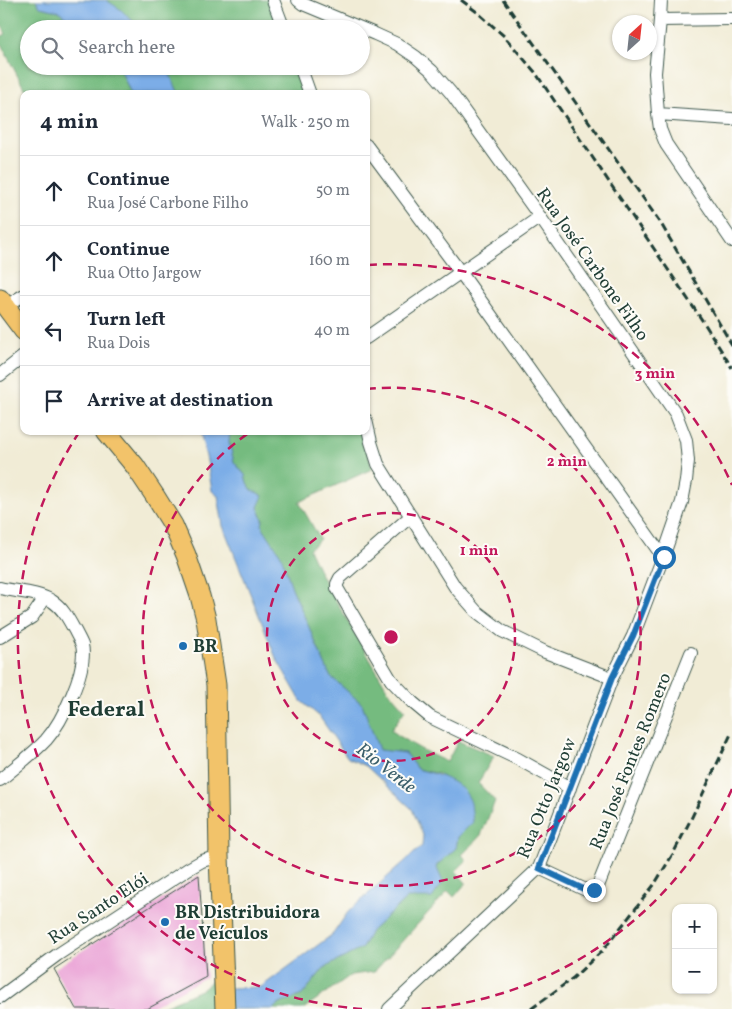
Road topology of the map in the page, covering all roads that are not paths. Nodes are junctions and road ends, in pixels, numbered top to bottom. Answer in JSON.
{"nodes":[{"id":1,"x":273,"y":0,"type":"edge"},
{"id":2,"x":298,"y":0,"type":"edge"},
{"id":3,"x":661,"y":0,"type":"edge"},
{"id":4,"x":732,"y":19,"type":"edge"},
{"id":5,"x":281,"y":20,"type":"edge"},
{"id":6,"x":341,"y":20,"type":"edge"},
{"id":7,"x":660,"y":20,"type":"junction"},
{"id":8,"x":370,"y":32,"type":"edge"},
{"id":9,"x":303,"y":75,"type":"edge"},
{"id":10,"x":309,"y":90,"type":"edge"},
{"id":11,"x":658,"y":114,"type":"junction"},
{"id":12,"x":732,"y":119,"type":"edge"},
{"id":13,"x":370,"y":150,"type":"edge"},
{"id":14,"x":540,"y":217,"type":"junction"},
{"id":15,"x":732,"y":241,"type":"edge"},
{"id":16,"x":461,"y":273,"type":"junction"},
{"id":17,"x":20,"y":296,"type":"edge"},
{"id":18,"x":3,"y":302,"type":"edge"},
{"id":19,"x":20,"y":325,"type":"edge"},
{"id":20,"x":370,"y":335,"type":"edge"},
{"id":21,"x":20,"y":359,"type":"edge"},
{"id":22,"x":0,"y":375,"type":"edge"},
{"id":23,"x":109,"y":435,"type":"edge"},
{"id":24,"x":369,"y":435,"type":"edge"},
{"id":25,"x":410,"y":516,"type":"junction"},
{"id":26,"x":664,"y":557,"type":"junction"},
{"id":27,"x":0,"y":588,"type":"edge"},
{"id":28,"x":45,"y":598,"type":"junction"},
{"id":29,"x":633,"y":636,"type":"joint"},
{"id":30,"x":0,"y":638,"type":"edge"},
{"id":31,"x":691,"y":653,"type":"dead end"},
{"id":32,"x":612,"y":678,"type":"junction"},
{"id":33,"x":0,"y":780,"type":"edge"},
{"id":34,"x":570,"y":788,"type":"junction"},
{"id":35,"x":219,"y":856,"type":"junction"},
{"id":36,"x":539,"y":868,"type":"junction"},
{"id":37,"x":0,"y":997,"type":"edge"},
{"id":38,"x":225,"y":1009,"type":"edge"},
{"id":39,"x":389,"y":1009,"type":"edge"}],
"edges":[{"from":1,"to":5,"type":"street"},
{"from":2,"to":6,"type":"street","name":"Rua José Carbone Filho"},
{"from":3,"to":7,"type":"street"},
{"from":4,"to":7,"type":"street"},
{"from":7,"to":11,"type":"street"},
{"from":8,"to":14,"type":"street","name":"Rua José Carbone Filho"},
{"from":9,"to":10,"type":"street"},
{"from":11,"to":12,"type":"street"},
{"from":11,"to":15,"type":"street"},
{"from":13,"to":16,"type":"street"},
{"from":14,"to":16,"type":"street"},
{"from":14,"to":26,"type":"street","name":"Rua José Carbone Filho"},
{"from":16,"to":20,"type":"street"},
{"from":16,"to":26,"type":"street"},
{"from":17,"to":18,"type":"street"},
{"from":18,"to":19,"type":"main road"},
{"from":21,"to":22,"type":"street"},
{"from":23,"to":35,"type":"main road"},
{"from":24,"to":25,"type":"street"},
{"from":25,"to":32,"type":"street"},
{"from":25,"to":34,"type":"street"},
{"from":26,"to":29,"type":"street","name":"Rua José Carbone Filho"},
{"from":27,"to":28,"type":"street"},
{"from":28,"to":30,"type":"street"},
{"from":28,"to":33,"type":"street"},
{"from":29,"to":32,"type":"street","name":"Rua Otto Jargow"},
{"from":31,"to":36,"type":"street","name":"Rua José Fontes Romero"},
{"from":32,"to":34,"type":"street","name":"Rua Otto Jargow"},
{"from":34,"to":36,"type":"street","name":"Rua Otto Jargow"},
{"from":35,"to":37,"type":"street","name":"Rua Santo Elói"},
{"from":35,"to":38,"type":"main road"},
{"from":36,"to":39,"type":"street","name":"Rua Otto Jargow"}]}
